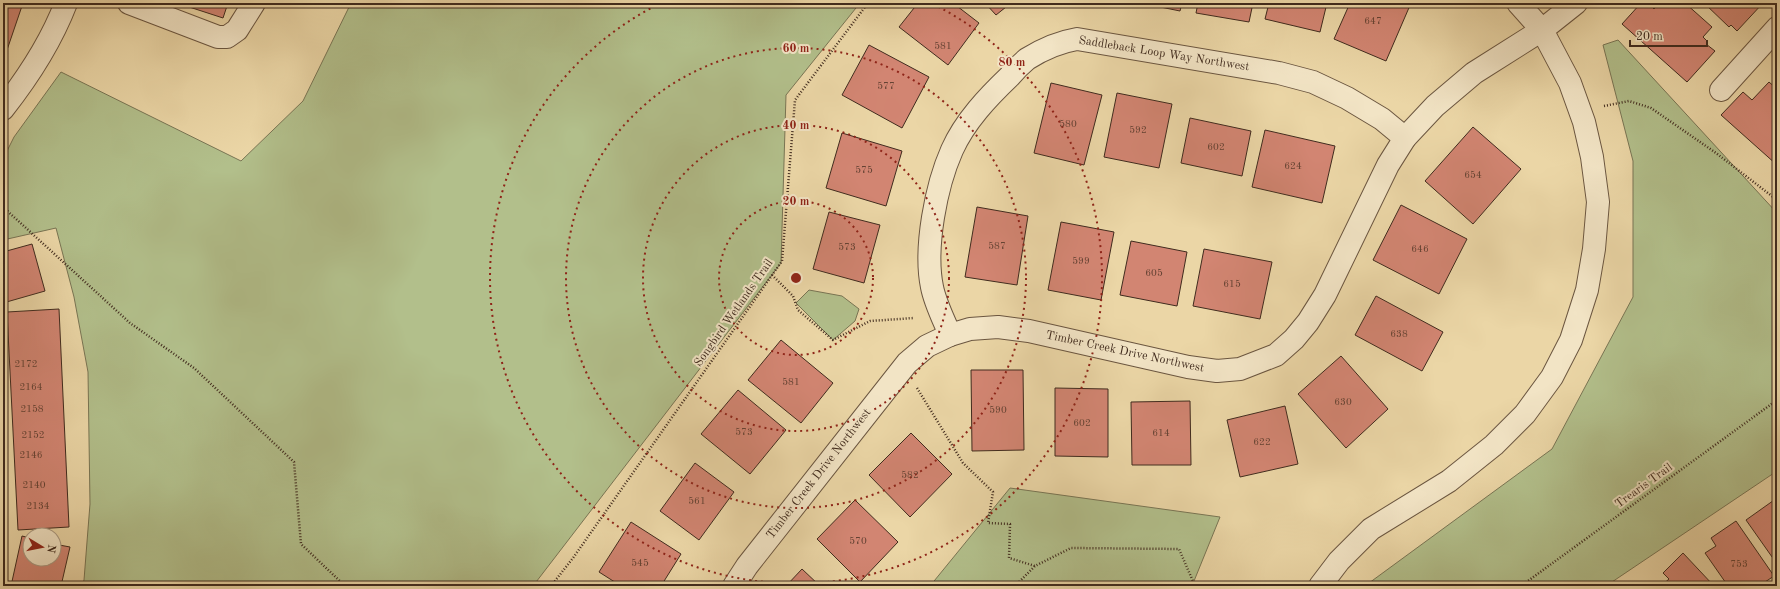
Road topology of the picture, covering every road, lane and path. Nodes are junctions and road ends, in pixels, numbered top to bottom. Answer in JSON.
{"nodes":[{"id":1,"x":66,"y":3,"type":"edge"},
{"id":2,"x":129,"y":3,"type":"edge"},
{"id":3,"x":254,"y":3,"type":"edge"},
{"id":4,"x":868,"y":3,"type":"edge"},
{"id":5,"x":1518,"y":3,"type":"edge"},
{"id":6,"x":1576,"y":3,"type":"edge"},
{"id":7,"x":1777,"y":28,"type":"edge"},
{"id":8,"x":1542,"y":30,"type":"junction"},
{"id":9,"x":1721,"y":90,"type":"dead end"},
{"id":10,"x":1604,"y":106,"type":"dead end"},
{"id":11,"x":3,"y":109,"type":"edge"},
{"id":12,"x":1405,"y":138,"type":"junction"},
{"id":13,"x":1777,"y":200,"type":"edge"},
{"id":14,"x":3,"y":207,"type":"edge"},
{"id":15,"x":772,"y":275,"type":"junction"},
{"id":16,"x":914,"y":318,"type":"dead end"},
{"id":17,"x":950,"y":335,"type":"junction"},
{"id":18,"x":914,"y":382,"type":"dead end"},
{"id":19,"x":1777,"y":400,"type":"edge"},
{"id":20,"x":1035,"y":566,"type":"junction"},
{"id":21,"x":345,"y":586,"type":"edge"},
{"id":22,"x":551,"y":586,"type":"edge"},
{"id":23,"x":734,"y":586,"type":"edge"},
{"id":24,"x":1016,"y":586,"type":"edge"},
{"id":25,"x":1195,"y":586,"type":"edge"},
{"id":26,"x":1320,"y":586,"type":"edge"},
{"id":27,"x":1521,"y":586,"type":"edge"}],
"edges":[{"from":1,"to":11,"type":"street"},
{"from":2,"to":3,"type":"street"},
{"from":4,"to":15,"type":"path","name":"Songbird Wetlands Trail"},
{"from":5,"to":8,"type":"street"},
{"from":6,"to":8,"type":"street","name":"Timber Creek Drive Northwest"},
{"from":7,"to":9,"type":"street"},
{"from":8,"to":12,"type":"street","name":"Timber Creek Drive Northwest"},
{"from":8,"to":26,"type":"street"},
{"from":10,"to":13,"type":"path"},
{"from":12,"to":17,"type":"street","name":"Timber Creek Drive Northwest"},
{"from":12,"to":17,"type":"street","name":"Saddleback Loop Way Northwest"},
{"from":14,"to":21,"type":"path"},
{"from":15,"to":16,"type":"path"},
{"from":15,"to":22,"type":"path","name":"Songbird Wetlands Trail"},
{"from":17,"to":23,"type":"street","name":"Timber Creek Drive Northwest"},
{"from":18,"to":20,"type":"path"},
{"from":19,"to":27,"type":"path","name":"Trearis Trail"},
{"from":20,"to":24,"type":"path"},
{"from":20,"to":25,"type":"path"}]}
